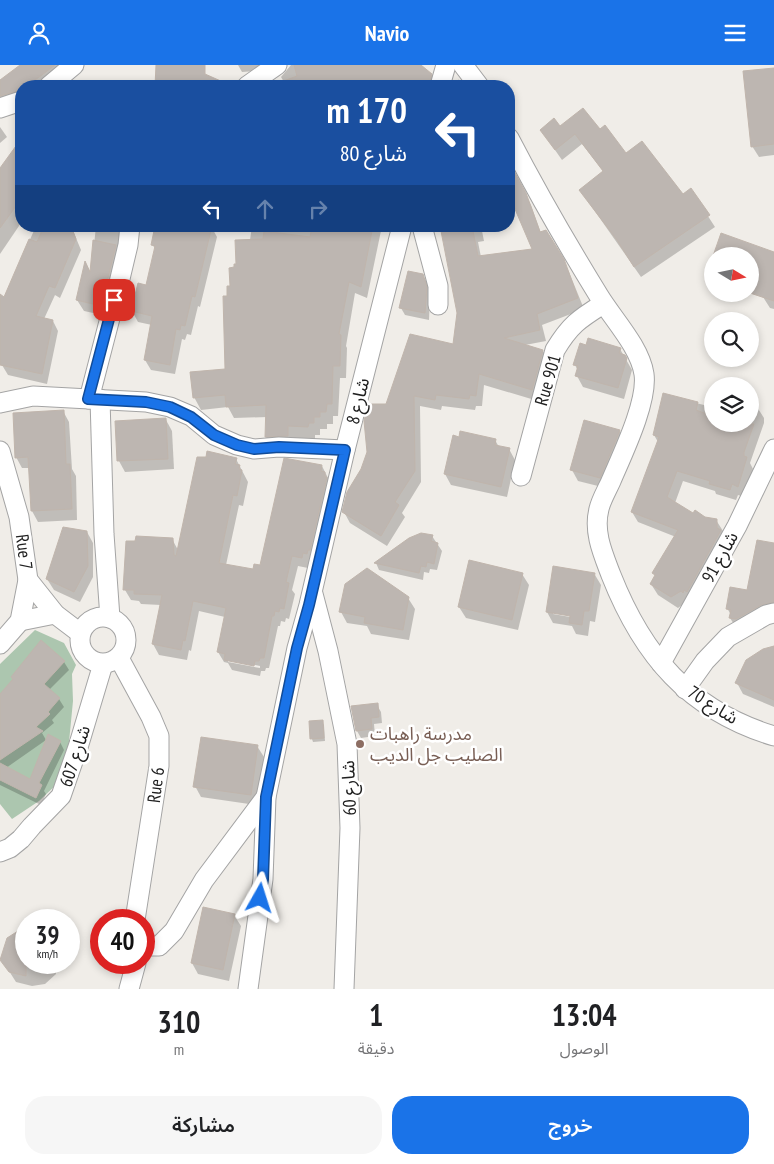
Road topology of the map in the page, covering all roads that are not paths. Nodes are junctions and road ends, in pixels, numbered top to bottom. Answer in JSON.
{"nodes":[{"id":1,"x":74,"y":65,"type":"edge"},
{"id":2,"x":277,"y":65,"type":"edge"},
{"id":3,"x":447,"y":70,"type":"edge"},
{"id":4,"x":57,"y":80,"type":"edge"},
{"id":5,"x":256,"y":80,"type":"edge"},
{"id":6,"x":467,"y":80,"type":"edge"},
{"id":7,"x":15,"y":103,"type":"edge"},
{"id":8,"x":0,"y":107,"type":"edge"},
{"id":9,"x":515,"y":149,"type":"edge"},
{"id":10,"x":129,"y":232,"type":"edge"},
{"id":11,"x":400,"y":232,"type":"edge"},
{"id":12,"x":424,"y":232,"type":"edge"},
{"id":13,"x":603,"y":303,"type":"junction"},
{"id":14,"x":438,"y":305,"type":"dead end"},
{"id":15,"x":94,"y":399,"type":"junction"},
{"id":16,"x":0,"y":403,"type":"edge"},
{"id":17,"x":774,"y":449,"type":"edge"},
{"id":18,"x":345,"y":450,"type":"junction"},
{"id":19,"x":0,"y":451,"type":"edge"},
{"id":20,"x":521,"y":476,"type":"dead end"},
{"id":21,"x":28,"y":580,"type":"junction"},
{"id":22,"x":312,"y":590,"type":"junction"},
{"id":23,"x":774,"y":613,"type":"edge"},
{"id":24,"x":55,"y":614,"type":"junction"},
{"id":25,"x":110,"y":617,"type":"junction"},
{"id":26,"x":20,"y":621,"type":"junction"},
{"id":27,"x":80,"y":633,"type":"junction"},
{"id":28,"x":0,"y":644,"type":"edge"},
{"id":29,"x":111,"y":661,"type":"junction"},
{"id":30,"x":661,"y":663,"type":"junction"},
{"id":31,"x":685,"y":689,"type":"junction"},
{"id":32,"x":774,"y":736,"type":"edge"},
{"id":33,"x":266,"y":797,"type":"junction"},
{"id":34,"x":0,"y":852,"type":"edge"},
{"id":35,"x":137,"y":909,"type":"edge"},
{"id":36,"x":155,"y":946,"type":"edge"},
{"id":37,"x":133,"y":974,"type":"edge"},
{"id":38,"x":129,"y":989,"type":"edge"},
{"id":39,"x":248,"y":989,"type":"edge"},
{"id":40,"x":344,"y":989,"type":"edge"}],
"edges":[{"from":1,"to":4,"type":"street"},
{"from":2,"to":5,"type":"street"},
{"from":3,"to":6,"type":"street"},
{"from":7,"to":8,"type":"street"},
{"from":9,"to":13,"type":"street","name":"شارع 70"},
{"from":10,"to":15,"type":"street"},
{"from":11,"to":18,"type":"street","name":"شارع 8"},
{"from":12,"to":14,"type":"street"},
{"from":13,"to":20,"type":"street","name":"Rue 901"},
{"from":13,"to":30,"type":"street","name":"شارع 70"},
{"from":15,"to":16,"type":"street"},
{"from":15,"to":18,"type":"street"},
{"from":15,"to":25,"type":"street"},
{"from":17,"to":30,"type":"street","name":"شارع 91"},
{"from":18,"to":22,"type":"street","name":"شارع 8"},
{"from":19,"to":21,"type":"street","name":"Rue 7"},
{"from":21,"to":24,"type":"street","name":"Rue 7"},
{"from":21,"to":26,"type":"street"},
{"from":22,"to":33,"type":"street","name":"شارع 8"},
{"from":22,"to":40,"type":"street","name":"شارع 60"},
{"from":23,"to":31,"type":"street"},
{"from":24,"to":26,"type":"street"},
{"from":24,"to":27,"type":"street","name":"Rue 7"},
{"from":25,"to":27,"type":"street"},
{"from":25,"to":29,"type":"street"},
{"from":26,"to":28,"type":"street"},
{"from":27,"to":29,"type":"street"},
{"from":29,"to":34,"type":"street","name":"شارع 607"},
{"from":29,"to":35,"type":"street","name":"Rue 6"},
{"from":30,"to":31,"type":"street","name":"شارع 70"},
{"from":31,"to":32,"type":"street","name":"شارع 70"},
{"from":33,"to":36,"type":"street"},
{"from":33,"to":39,"type":"street","name":"شارع 8"},
{"from":37,"to":38,"type":"street"}]}
